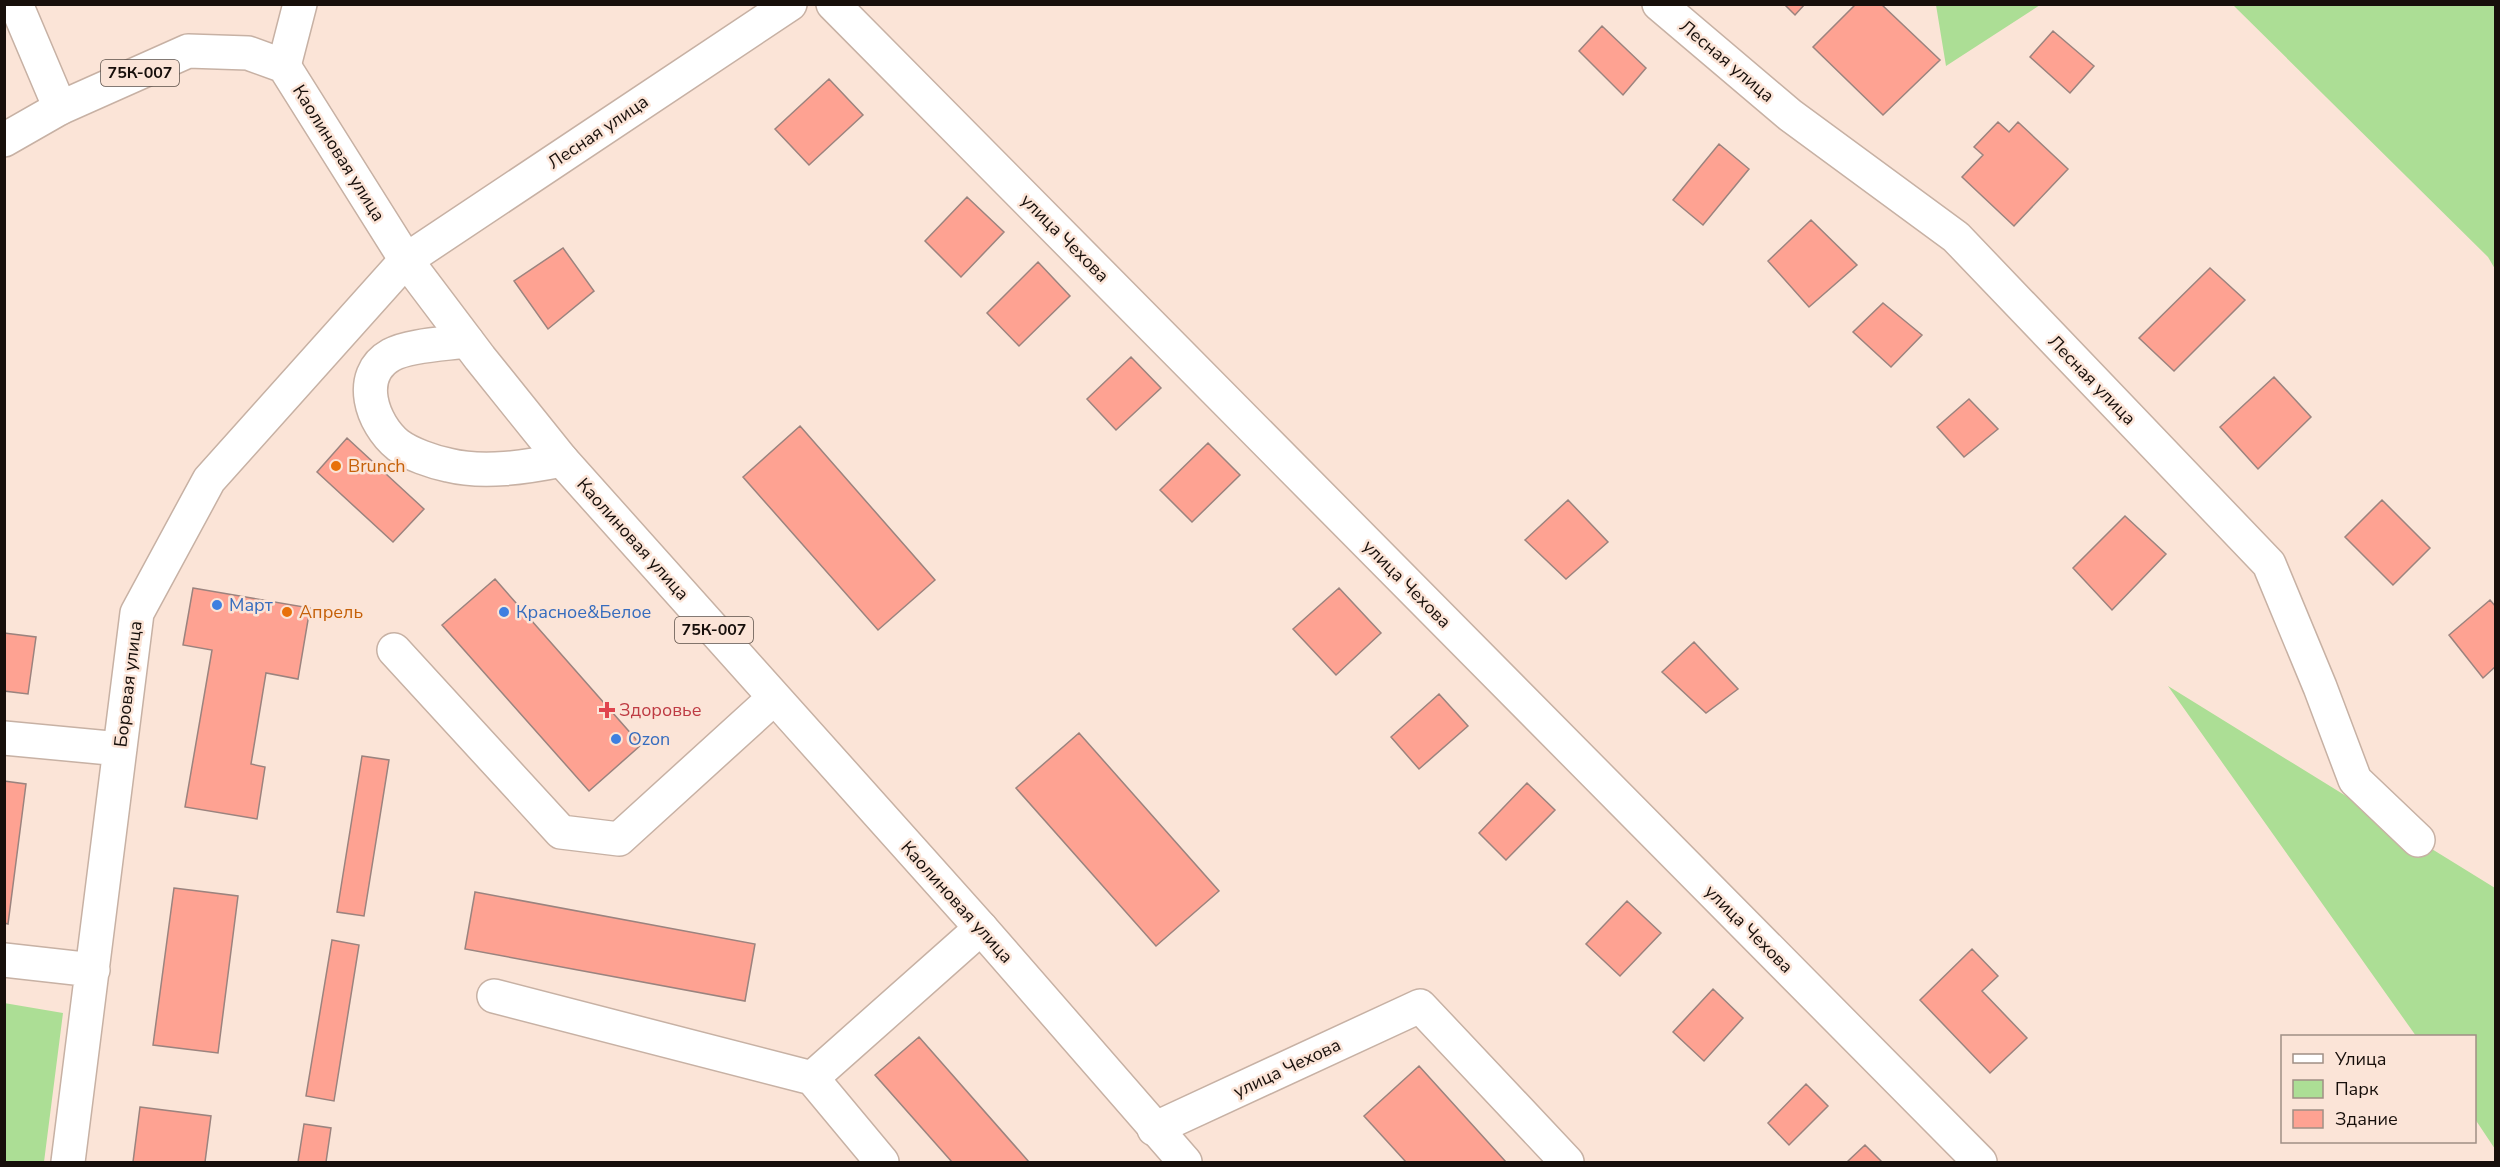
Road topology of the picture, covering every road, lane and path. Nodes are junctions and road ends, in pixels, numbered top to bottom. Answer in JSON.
{"nodes":[{"id":1,"x":16,"y":4,"type":"edge"},
{"id":2,"x":300,"y":4,"type":"edge"},
{"id":3,"x":790,"y":4,"type":"edge"},
{"id":4,"x":833,"y":4,"type":"edge"},
{"id":5,"x":1659,"y":4,"type":"edge"},
{"id":6,"x":284,"y":66,"type":"junction"},
{"id":7,"x":60,"y":108,"type":"junction"},
{"id":8,"x":4,"y":140,"type":"edge"},
{"id":9,"x":406,"y":260,"type":"junction"},
{"id":10,"x":467,"y":341,"type":"junction"},
{"id":11,"x":562,"y":460,"type":"junction"},
{"id":12,"x":394,"y":650,"type":"dead end"},
{"id":13,"x":774,"y":698,"type":"junction"},
{"id":14,"x":4,"y":738,"type":"edge"},
{"id":15,"x":120,"y":749,"type":"junction"},
{"id":16,"x":2418,"y":840,"type":"dead end"},
{"id":17,"x":981,"y":928,"type":"junction"},
{"id":18,"x":4,"y":960,"type":"edge"},
{"id":19,"x":93,"y":970,"type":"junction"},
{"id":20,"x":494,"y":996,"type":"dead end"},
{"id":21,"x":812,"y":1078,"type":"junction"},
{"id":22,"x":1154,"y":1129,"type":"junction"},
{"id":23,"x":68,"y":1162,"type":"edge"},
{"id":24,"x":882,"y":1162,"type":"edge"},
{"id":25,"x":1185,"y":1162,"type":"edge"},
{"id":26,"x":1567,"y":1162,"type":"edge"},
{"id":27,"x":1980,"y":1162,"type":"edge"}],
"edges":[{"from":1,"to":7,"type":"street"},
{"from":2,"to":6,"type":"street","name":"Каолиновая улица"},
{"from":3,"to":9,"type":"street","name":"Лесная улица"},
{"from":4,"to":27,"type":"street","name":"улица Чехова"},
{"from":5,"to":16,"type":"street","name":"Лесная улица"},
{"from":6,"to":7,"type":"street","number":"75К-007"},
{"from":6,"to":9,"type":"street","name":"Каолиновая улица","number":"75К-007"},
{"from":7,"to":8,"type":"street","number":"75К-007"},
{"from":9,"to":10,"type":"street","name":"Каолиновая улица","number":"75К-007"},
{"from":9,"to":15,"type":"street","name":"Боровая улица"},
{"from":10,"to":11,"type":"street","name":"Каолиновая улица","number":"75К-007"},
{"from":10,"to":11,"type":"street"},
{"from":11,"to":13,"type":"street","name":"Каолиновая улица","number":"75К-007"},
{"from":12,"to":13,"type":"street"},
{"from":13,"to":17,"type":"street","name":"Каолиновая улица","number":"75К-007"},
{"from":14,"to":15,"type":"street"},
{"from":15,"to":19,"type":"street","name":"Боровая улица"},
{"from":17,"to":21,"type":"street"},
{"from":17,"to":22,"type":"street","name":"Каолиновая улица","number":"75К-007"},
{"from":18,"to":19,"type":"street"},
{"from":19,"to":23,"type":"street","name":"Боровая улица"},
{"from":20,"to":21,"type":"street"},
{"from":21,"to":24,"type":"street"},
{"from":22,"to":25,"type":"street","name":"Каолиновая улица","number":"75К-007"},
{"from":22,"to":26,"type":"street","name":"улица Чехова"}]}
